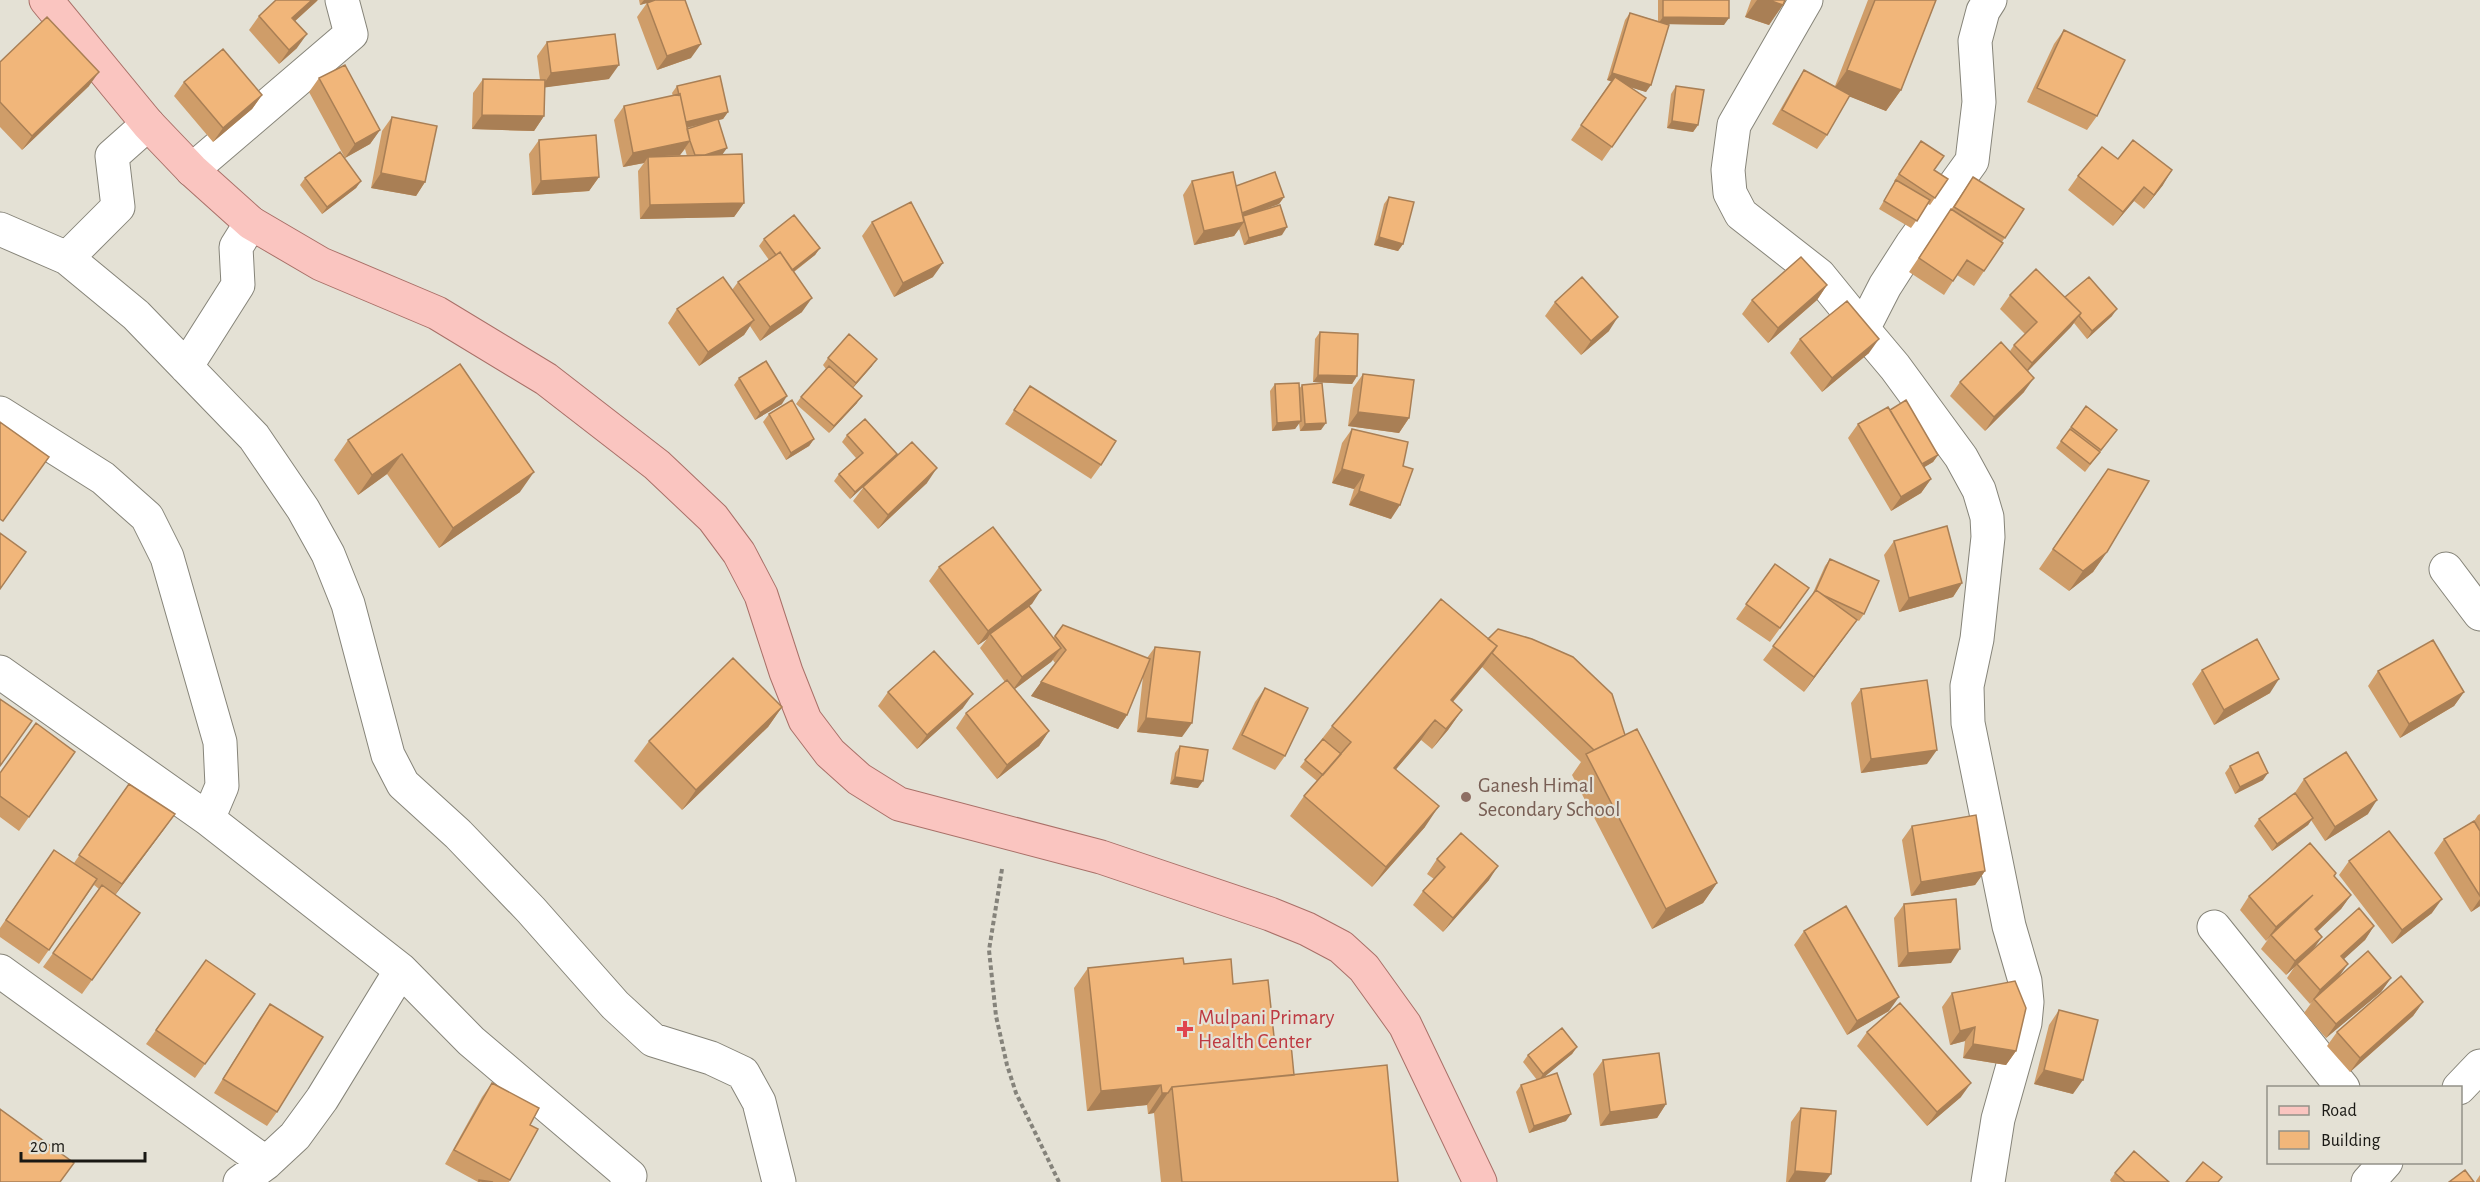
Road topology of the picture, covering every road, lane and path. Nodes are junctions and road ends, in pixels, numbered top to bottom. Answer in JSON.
{"nodes":[{"id":1,"x":46,"y":0,"type":"edge"},
{"id":2,"x":1806,"y":0,"type":"edge"},
{"id":3,"x":1990,"y":0,"type":"edge"},
{"id":4,"x":350,"y":5,"type":"edge"},
{"id":5,"x":148,"y":124,"type":"junction"},
{"id":6,"x":192,"y":170,"type":"junction"},
{"id":7,"x":250,"y":223,"type":"junction"},
{"id":8,"x":0,"y":229,"type":"edge"},
{"id":9,"x":67,"y":258,"type":"junction"},
{"id":10,"x":1863,"y":329,"type":"junction"},
{"id":11,"x":186,"y":367,"type":"junction"},
{"id":12,"x":0,"y":413,"type":"edge"},
{"id":13,"x":2446,"y":569,"type":"dead end"},
{"id":14,"x":2480,"y":615,"type":"edge"},
{"id":15,"x":0,"y":672,"type":"edge"},
{"id":16,"x":208,"y":819,"type":"junction"},
{"id":17,"x":1007,"y":832,"type":"junction"},
{"id":18,"x":2214,"y":927,"type":"dead end"},
{"id":19,"x":401,"y":970,"type":"junction"},
{"id":20,"x":0,"y":971,"type":"edge"},
{"id":21,"x":2341,"y":1086,"type":"edge"},
{"id":22,"x":266,"y":1163,"type":"junction"},
{"id":23,"x":2384,"y":1164,"type":"edge"},
{"id":24,"x":240,"y":1182,"type":"edge"},
{"id":25,"x":627,"y":1182,"type":"edge"},
{"id":26,"x":779,"y":1182,"type":"edge"},
{"id":27,"x":1059,"y":1182,"type":"edge"},
{"id":28,"x":1480,"y":1182,"type":"edge"},
{"id":29,"x":1988,"y":1182,"type":"edge"},
{"id":30,"x":2368,"y":1182,"type":"edge"}],
"edges":[{"from":1,"to":5,"type":"main road"},
{"from":2,"to":10,"type":"street"},
{"from":3,"to":10,"type":"street"},
{"from":4,"to":6,"type":"street"},
{"from":5,"to":6,"type":"main road"},
{"from":5,"to":9,"type":"street"},
{"from":6,"to":7,"type":"main road"},
{"from":7,"to":11,"type":"street"},
{"from":7,"to":17,"type":"main road"},
{"from":8,"to":9,"type":"street"},
{"from":9,"to":11,"type":"street"},
{"from":10,"to":29,"type":"street"},
{"from":11,"to":26,"type":"street"},
{"from":12,"to":16,"type":"street"},
{"from":13,"to":14,"type":"street"},
{"from":15,"to":16,"type":"street"},
{"from":16,"to":19,"type":"street"},
{"from":17,"to":27,"type":"path"},
{"from":17,"to":28,"type":"main road"},
{"from":18,"to":21,"type":"street"},
{"from":19,"to":22,"type":"street"},
{"from":19,"to":25,"type":"street"},
{"from":20,"to":22,"type":"street"},
{"from":22,"to":24,"type":"street"},
{"from":23,"to":30,"type":"street"}]}
